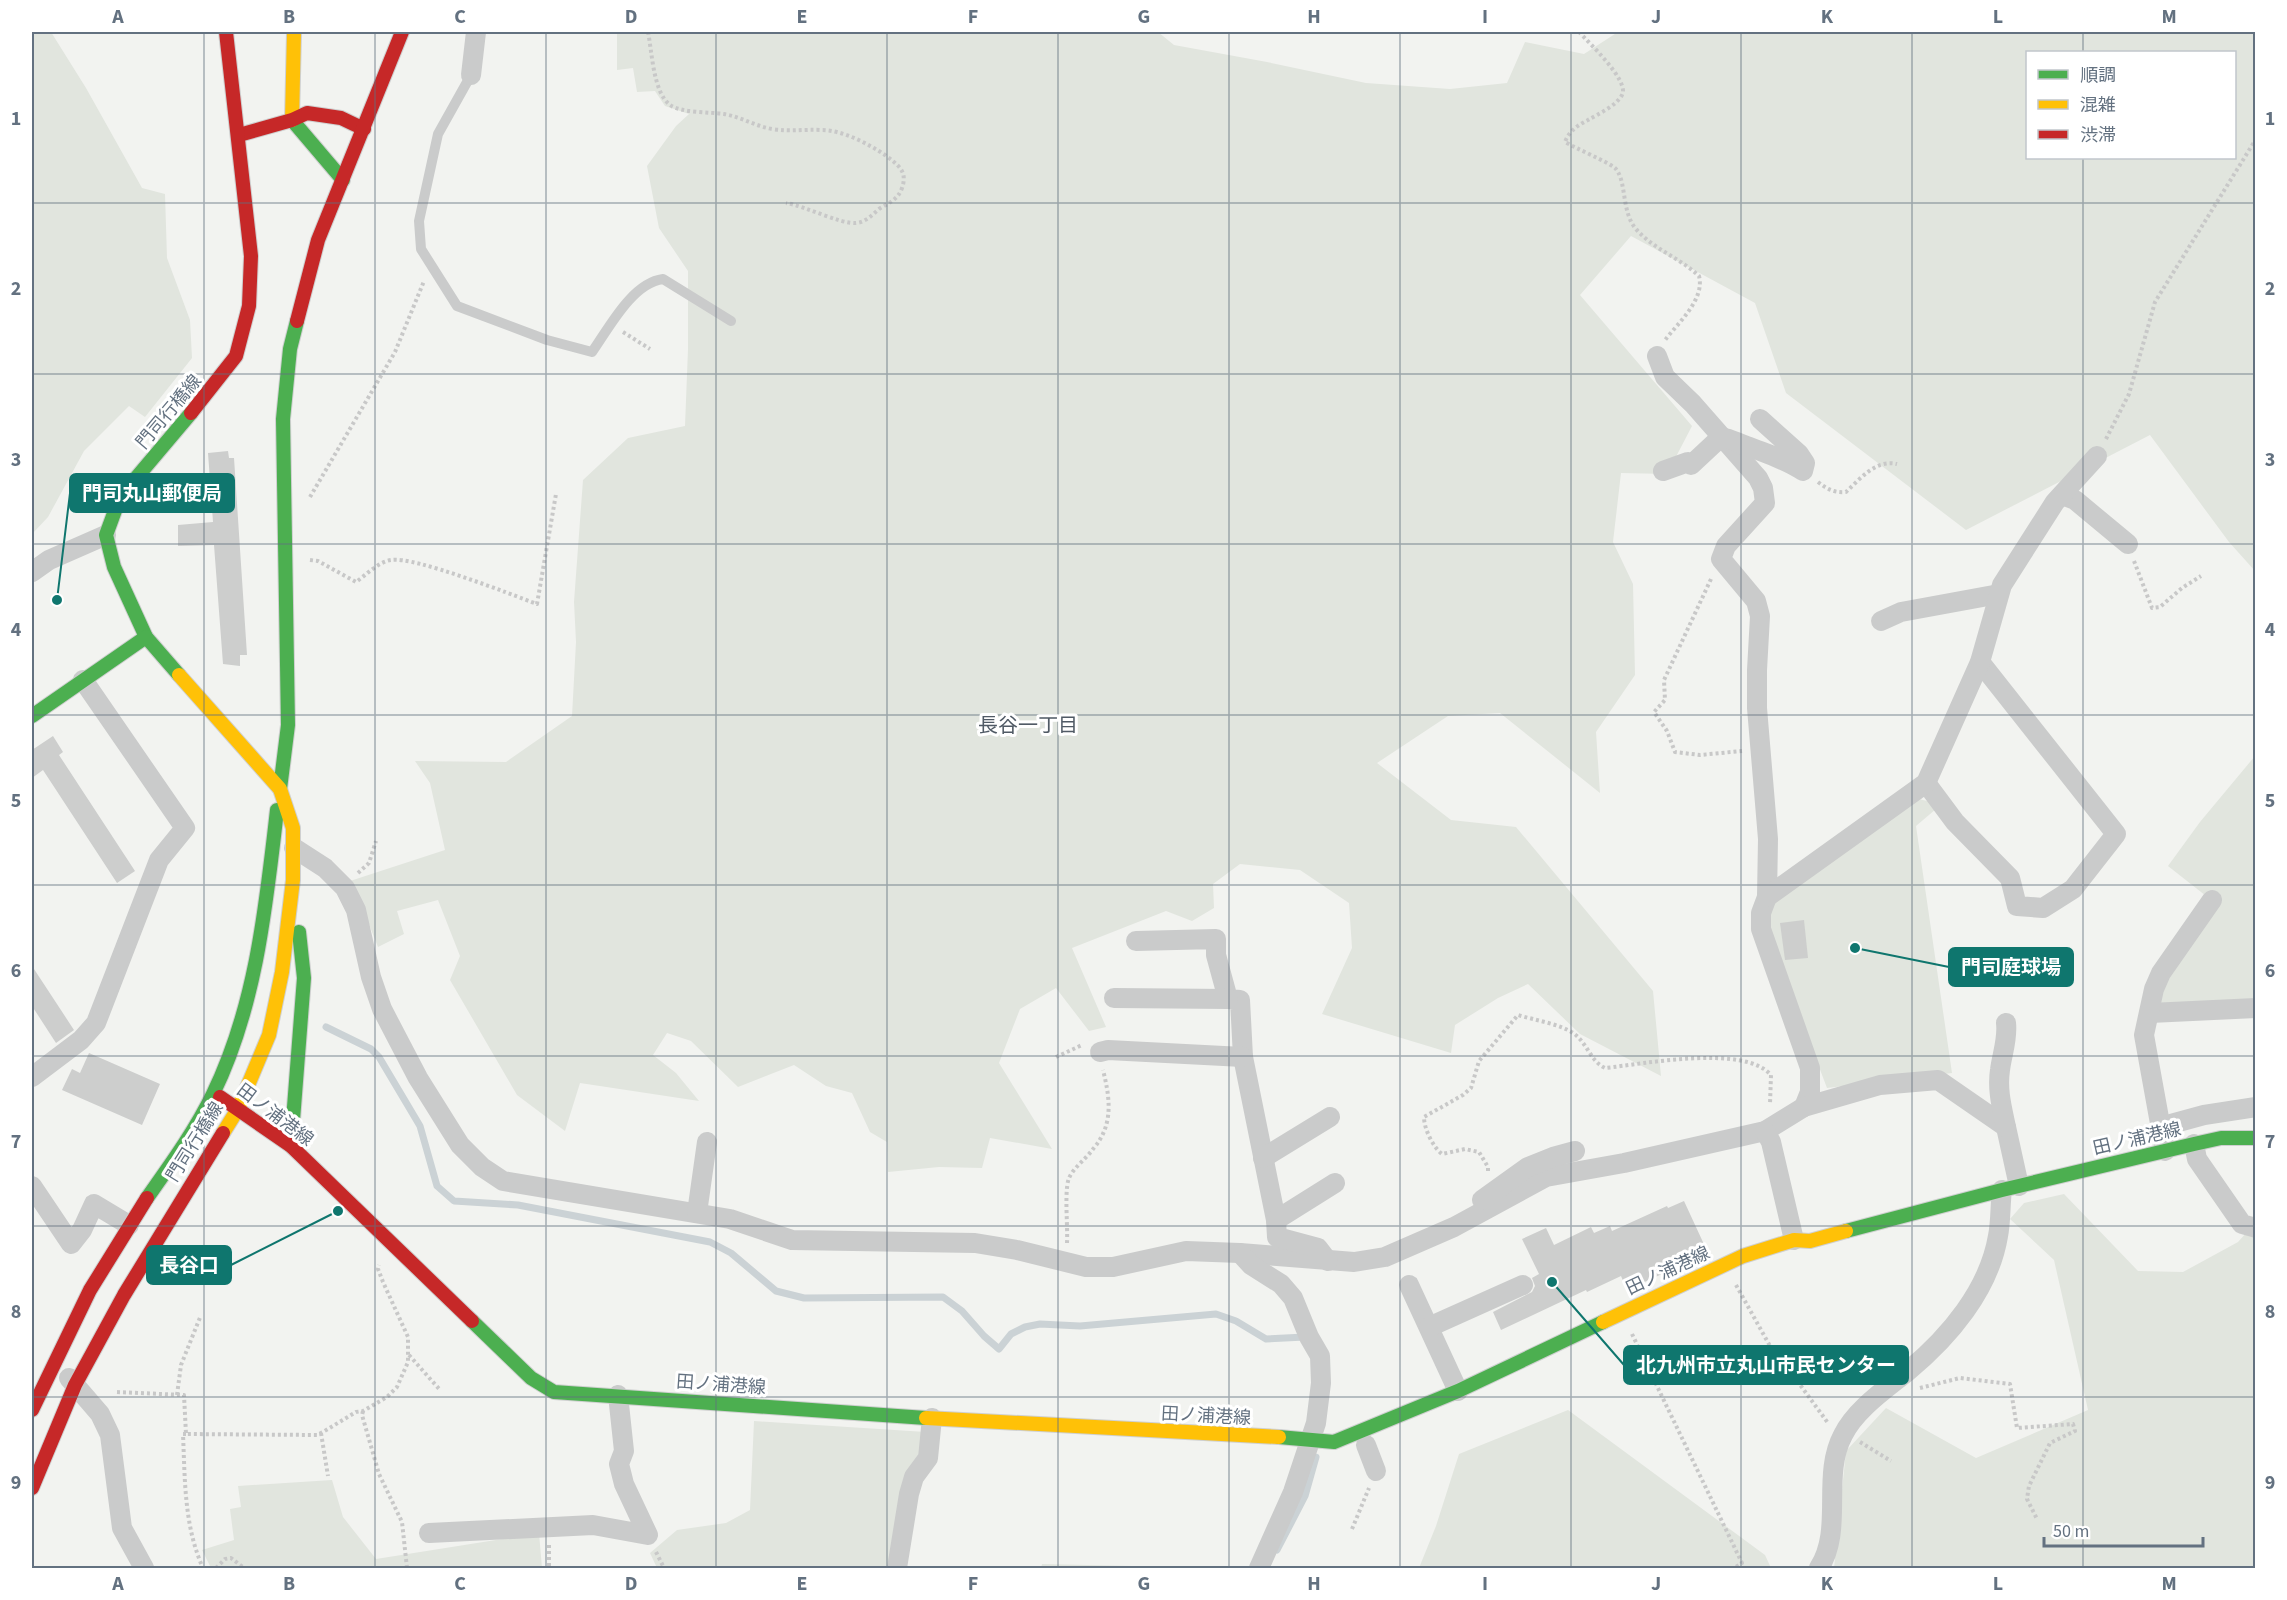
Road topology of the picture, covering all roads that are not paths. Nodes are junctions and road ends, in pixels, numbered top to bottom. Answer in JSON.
{"nodes":[{"id":1,"x":225,"y":32,"type":"edge"},
{"id":2,"x":294,"y":32,"type":"edge"},
{"id":3,"x":402,"y":32,"type":"edge"},
{"id":4,"x":476,"y":32,"type":"edge"},
{"id":5,"x":471,"y":75,"type":"joint"},
{"id":6,"x":292,"y":120,"type":"junction"},
{"id":7,"x":364,"y":129,"type":"junction"},
{"id":8,"x":239,"y":135,"type":"junction"},
{"id":9,"x":343,"y":180,"type":"junction"},
{"id":10,"x":731,"y":321,"type":"dead end"},
{"id":11,"x":1656,"y":356,"type":"road end"},
{"id":12,"x":1760,"y":419,"type":"dead end"},
{"id":13,"x":1721,"y":436,"type":"junction"},
{"id":14,"x":2097,"y":456,"type":"road end"},
{"id":15,"x":1663,"y":471,"type":"dead end"},
{"id":16,"x":2062,"y":495,"type":"junction"},
{"id":17,"x":106,"y":535,"type":"junction"},
{"id":18,"x":2128,"y":544,"type":"road end"},
{"id":19,"x":32,"y":572,"type":"edge"},
{"id":20,"x":2000,"y":594,"type":"junction"},
{"id":21,"x":1881,"y":621,"type":"dead end"},
{"id":22,"x":146,"y":637,"type":"junction"},
{"id":23,"x":1980,"y":662,"type":"junction"},
{"id":24,"x":83,"y":680,"type":"junction"},
{"id":25,"x":32,"y":716,"type":"edge"},
{"id":26,"x":1926,"y":783,"type":"junction"},
{"id":27,"x":280,"y":789,"type":"junction"},
{"id":28,"x":294,"y":848,"type":"junction"},
{"id":29,"x":293,"y":880,"type":"junction"},
{"id":30,"x":1767,"y":897,"type":"junction"},
{"id":31,"x":2212,"y":900,"type":"dead end"},
{"id":32,"x":1136,"y":941,"type":"dead end"},
{"id":33,"x":1114,"y":998,"type":"dead end"},
{"id":34,"x":1228,"y":999,"type":"junction"},
{"id":35,"x":2256,"y":1008,"type":"edge"},
{"id":36,"x":2150,"y":1013,"type":"junction"},
{"id":37,"x":2006,"y":1023,"type":"dead end"},
{"id":38,"x":1100,"y":1052,"type":"road end"},
{"id":39,"x":1243,"y":1057,"type":"junction"},
{"id":40,"x":32,"y":1077,"type":"edge"},
{"id":41,"x":214,"y":1093,"type":"junction"},
{"id":42,"x":1804,"y":1107,"type":"junction"},
{"id":43,"x":2256,"y":1107,"type":"edge"},
{"id":44,"x":238,"y":1109,"type":"junction"},
{"id":45,"x":1330,"y":1117,"type":"dead end"},
{"id":46,"x":2006,"y":1127,"type":"junction"},
{"id":47,"x":2160,"y":1127,"type":"junction"},
{"id":48,"x":1769,"y":1129,"type":"junction"},
{"id":49,"x":2256,"y":1138,"type":"edge"},
{"id":50,"x":707,"y":1142,"type":"dead end"},
{"id":51,"x":2194,"y":1144,"type":"junction"},
{"id":52,"x":291,"y":1146,"type":"junction"},
{"id":53,"x":1575,"y":1151,"type":"dead end"},
{"id":54,"x":2165,"y":1151,"type":"junction"},
{"id":55,"x":1263,"y":1158,"type":"junction"},
{"id":56,"x":1335,"y":1183,"type":"dead end"},
{"id":57,"x":32,"y":1186,"type":"edge"},
{"id":58,"x":2011,"y":1188,"type":"junction"},
{"id":59,"x":697,"y":1214,"type":"junction"},
{"id":60,"x":1276,"y":1220,"type":"junction"},
{"id":61,"x":129,"y":1225,"type":"junction"},
{"id":62,"x":1454,"y":1227,"type":"junction"},
{"id":63,"x":2256,"y":1228,"type":"edge"},
{"id":64,"x":1794,"y":1239,"type":"junction"},
{"id":65,"x":1240,"y":1252,"type":"junction"},
{"id":66,"x":1328,"y":1261,"type":"junction"},
{"id":67,"x":1409,"y":1285,"type":"dead end"},
{"id":68,"x":1523,"y":1285,"type":"dead end"},
{"id":69,"x":1430,"y":1327,"type":"junction"},
{"id":70,"x":53,"y":1360,"type":"junction"},
{"id":71,"x":75,"y":1385,"type":"junction"},
{"id":72,"x":1458,"y":1391,"type":"junction"},
{"id":73,"x":618,"y":1395,"type":"junction"},
{"id":74,"x":32,"y":1410,"type":"edge"},
{"id":75,"x":932,"y":1418,"type":"junction"},
{"id":76,"x":1311,"y":1439,"type":"junction"},
{"id":77,"x":1366,"y":1445,"type":"dead end"},
{"id":78,"x":1376,"y":1471,"type":"road end"},
{"id":79,"x":32,"y":1488,"type":"edge"},
{"id":80,"x":429,"y":1533,"type":"dead end"},
{"id":81,"x":144,"y":1569,"type":"edge"},
{"id":82,"x":897,"y":1569,"type":"edge"},
{"id":83,"x":1259,"y":1569,"type":"edge"},
{"id":84,"x":1819,"y":1569,"type":"edge"}],
"edges":[{"from":1,"to":8,"type":"main road","name":"門司行橋線"},
{"from":2,"to":6,"type":"main road"},
{"from":3,"to":7,"type":"main road"},
{"from":4,"to":5,"type":"street"},
{"from":5,"to":10,"type":"lane"},
{"from":6,"to":7,"type":"main road"},
{"from":6,"to":8,"type":"main road"},
{"from":6,"to":9,"type":"main road"},
{"from":7,"to":9,"type":"main road"},
{"from":8,"to":17,"type":"main road","name":"門司行橋線"},
{"from":9,"to":27,"type":"main road"},
{"from":11,"to":13,"type":"street"},
{"from":12,"to":13,"type":"street"},
{"from":13,"to":15,"type":"street"},
{"from":13,"to":30,"type":"street"},
{"from":14,"to":16,"type":"street"},
{"from":16,"to":18,"type":"street"},
{"from":16,"to":20,"type":"street"},
{"from":17,"to":19,"type":"street"},
{"from":17,"to":22,"type":"main road","name":"門司行橋線"},
{"from":20,"to":21,"type":"street"},
{"from":20,"to":23,"type":"street"},
{"from":22,"to":24,"type":"main road"},
{"from":22,"to":27,"type":"main road","name":"門司行橋線"},
{"from":23,"to":26,"type":"street"},
{"from":23,"to":26,"type":"street"},
{"from":24,"to":25,"type":"main road"},
{"from":24,"to":40,"type":"street"},
{"from":26,"to":30,"type":"street"},
{"from":27,"to":28,"type":"main road","name":"門司行橋線"},
{"from":27,"to":41,"type":"main road","name":"門司行橋線"},
{"from":28,"to":29,"type":"main road","name":"門司行橋線"},
{"from":28,"to":59,"type":"street"},
{"from":29,"to":44,"type":"main road","name":"門司行橋線"},
{"from":29,"to":52,"type":"main road"},
{"from":30,"to":42,"type":"street"},
{"from":31,"to":36,"type":"street"},
{"from":32,"to":34,"type":"street"},
{"from":33,"to":34,"type":"street"},
{"from":34,"to":39,"type":"street"},
{"from":35,"to":36,"type":"street"},
{"from":36,"to":47,"type":"street"},
{"from":37,"to":46,"type":"street"},
{"from":38,"to":39,"type":"street"},
{"from":39,"to":55,"type":"street"},
{"from":41,"to":44,"type":"main road","name":"田ノ浦港線"},
{"from":41,"to":61,"type":"main road","name":"門司行橋線"},
{"from":42,"to":46,"type":"street"},
{"from":42,"to":48,"type":"street"},
{"from":43,"to":47,"type":"street"},
{"from":44,"to":52,"type":"main road","name":"田ノ浦港線"},
{"from":44,"to":71,"type":"main road","name":"門司行橋線"},
{"from":45,"to":55,"type":"street"},
{"from":46,"to":58,"type":"street"},
{"from":47,"to":54,"type":"street"},
{"from":48,"to":62,"type":"street"},
{"from":48,"to":64,"type":"street"},
{"from":49,"to":51,"type":"main road","name":"田ノ浦港線"},
{"from":50,"to":59,"type":"street"},
{"from":51,"to":54,"type":"main road","name":"田ノ浦港線"},
{"from":51,"to":63,"type":"street"},
{"from":52,"to":73,"type":"main road","name":"田ノ浦港線"},
{"from":53,"to":62,"type":"street"},
{"from":54,"to":58,"type":"main road","name":"田ノ浦港線"},
{"from":55,"to":60,"type":"street"},
{"from":56,"to":60,"type":"street"},
{"from":57,"to":61,"type":"street"},
{"from":58,"to":64,"type":"main road","name":"田ノ浦港線"},
{"from":58,"to":84,"type":"street"},
{"from":59,"to":65,"type":"street"},
{"from":60,"to":66,"type":"street"},
{"from":61,"to":70,"type":"main road","name":"門司行橋線"},
{"from":62,"to":66,"type":"street"},
{"from":64,"to":72,"type":"main road","name":"田ノ浦港線"},
{"from":65,"to":66,"type":"street"},
{"from":65,"to":76,"type":"street"},
{"from":67,"to":69,"type":"street"},
{"from":68,"to":69,"type":"street"},
{"from":69,"to":72,"type":"street"},
{"from":70,"to":71,"type":"street"},
{"from":70,"to":74,"type":"main road","name":"門司行橋線"},
{"from":71,"to":79,"type":"main road","name":"門司行橋線"},
{"from":71,"to":81,"type":"street"},
{"from":72,"to":76,"type":"main road","name":"田ノ浦港線"},
{"from":73,"to":75,"type":"main road","name":"田ノ浦港線"},
{"from":73,"to":80,"type":"street"},
{"from":75,"to":76,"type":"main road","name":"田ノ浦港線"},
{"from":75,"to":82,"type":"street"},
{"from":76,"to":83,"type":"street"},
{"from":77,"to":78,"type":"street"}]}
